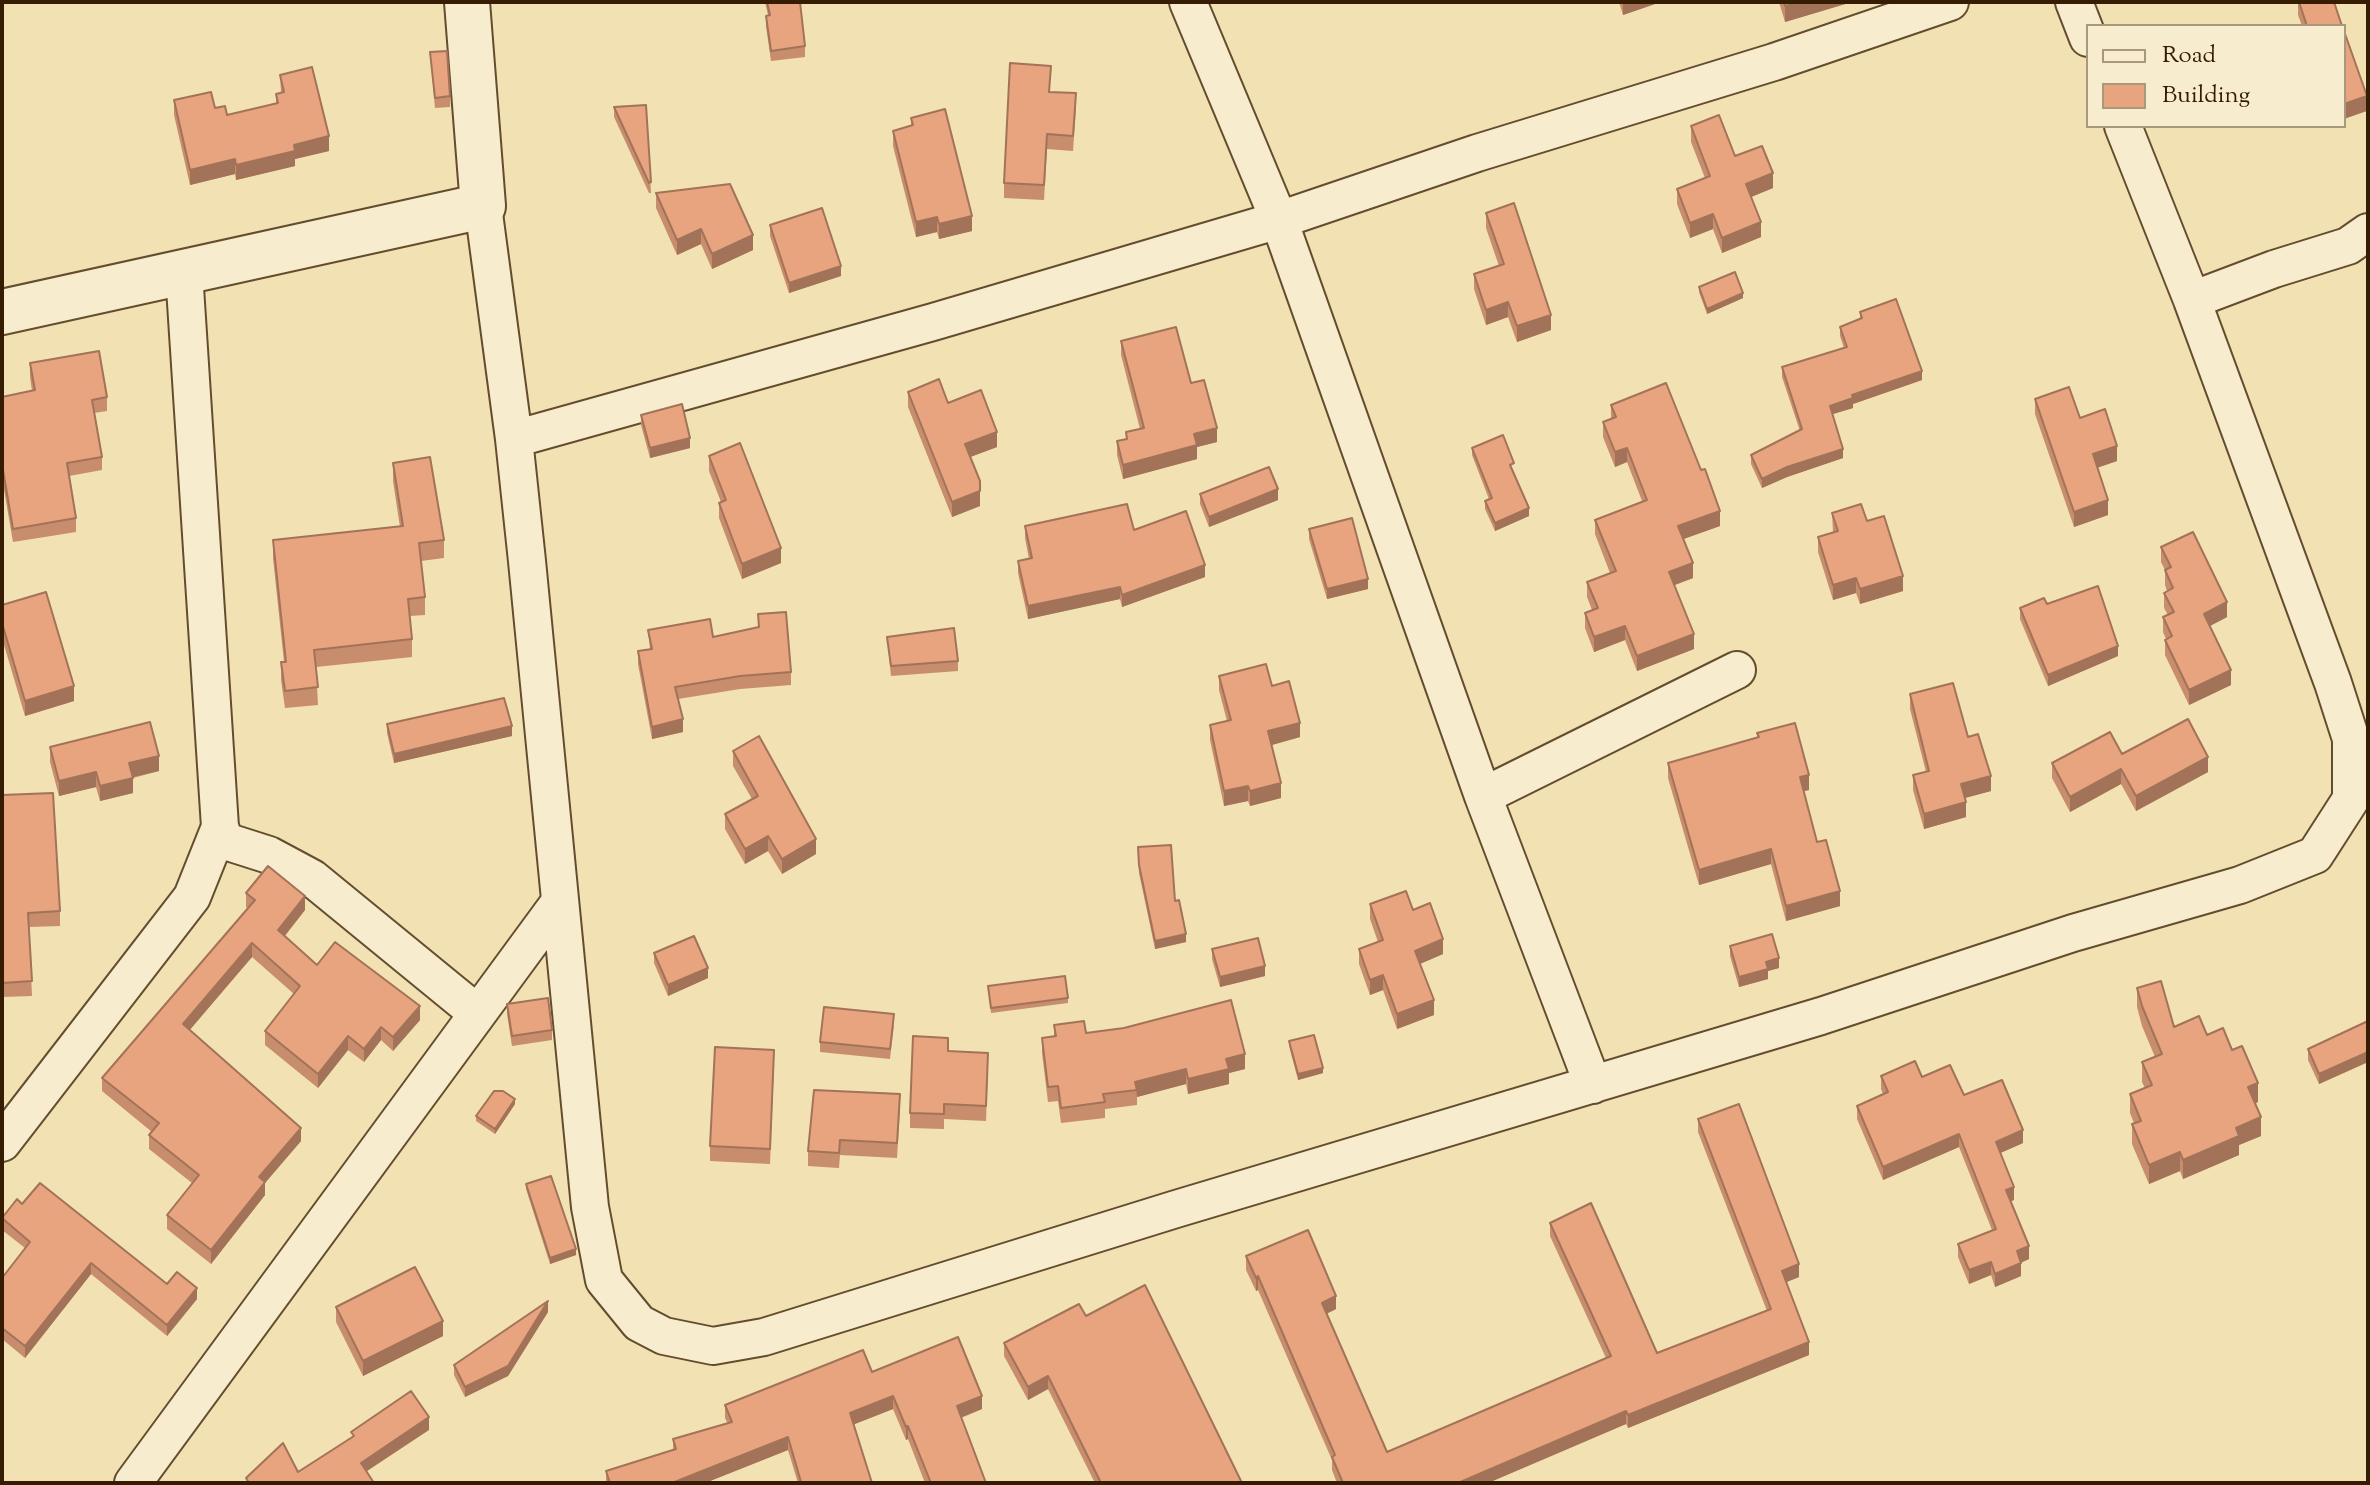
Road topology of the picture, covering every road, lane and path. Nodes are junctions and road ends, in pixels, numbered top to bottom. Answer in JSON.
{"nodes":[{"id":1,"x":467,"y":2,"type":"edge"},
{"id":2,"x":1188,"y":2,"type":"edge"},
{"id":3,"x":1950,"y":2,"type":"edge"},
{"id":4,"x":2074,"y":2,"type":"edge"},
{"id":5,"x":2086,"y":33,"type":"edge"},
{"id":6,"x":2124,"y":128,"type":"edge"},
{"id":7,"x":483,"y":206,"type":"junction"},
{"id":8,"x":1279,"y":220,"type":"junction"},
{"id":9,"x":2368,"y":232,"type":"edge"},
{"id":10,"x":184,"y":272,"type":"junction"},
{"id":11,"x":2192,"y":300,"type":"junction"},
{"id":12,"x":2,"y":312,"type":"edge"},
{"id":13,"x":514,"y":439,"type":"junction"},
{"id":14,"x":1737,"y":670,"type":"dead end"},
{"id":15,"x":2359,"y":736,"type":"edge"},
{"id":16,"x":1483,"y":796,"type":"junction"},
{"id":17,"x":220,"y":827,"type":"junction"},
{"id":18,"x":559,"y":903,"type":"junction"},
{"id":19,"x":477,"y":1013,"type":"junction"},
{"id":20,"x":1593,"y":1085,"type":"junction"},
{"id":21,"x":2,"y":1143,"type":"edge"},
{"id":22,"x":133,"y":1483,"type":"edge"}],
"edges":[{"from":1,"to":7,"type":"street"},
{"from":2,"to":8,"type":"street"},
{"from":3,"to":8,"type":"street"},
{"from":4,"to":5,"type":"street"},
{"from":6,"to":11,"type":"street"},
{"from":7,"to":10,"type":"street"},
{"from":7,"to":13,"type":"street"},
{"from":8,"to":13,"type":"street"},
{"from":8,"to":16,"type":"street"},
{"from":9,"to":11,"type":"street"},
{"from":10,"to":12,"type":"street"},
{"from":10,"to":17,"type":"street"},
{"from":11,"to":15,"type":"street"},
{"from":13,"to":18,"type":"street"},
{"from":14,"to":16,"type":"street"},
{"from":15,"to":20,"type":"street"},
{"from":16,"to":20,"type":"street"},
{"from":17,"to":19,"type":"street"},
{"from":17,"to":21,"type":"street"},
{"from":18,"to":19,"type":"street"},
{"from":18,"to":20,"type":"street"},
{"from":19,"to":22,"type":"street"}]}
